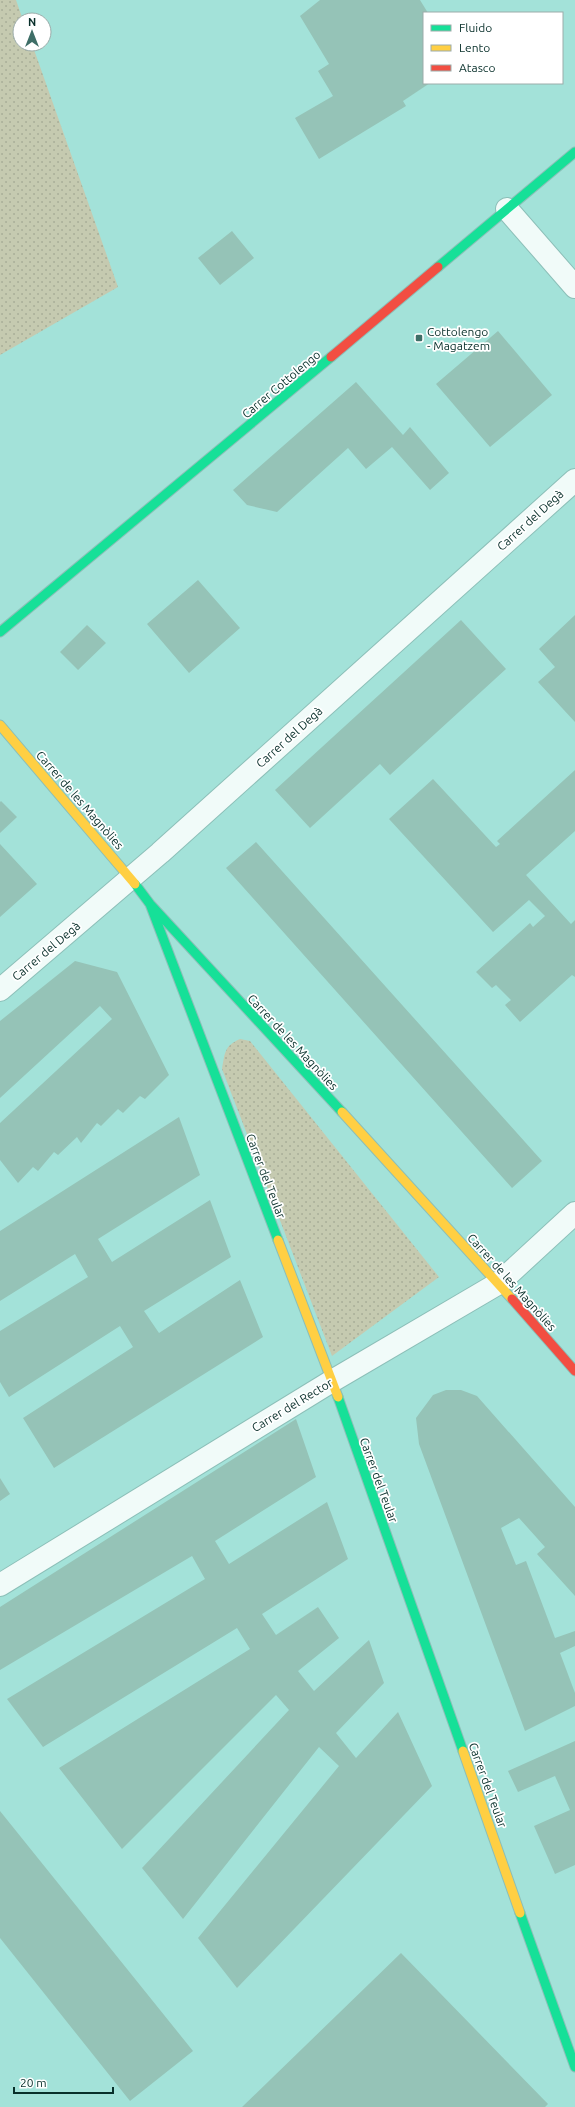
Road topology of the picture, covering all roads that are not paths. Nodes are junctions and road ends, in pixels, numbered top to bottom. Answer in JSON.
{"nodes":[{"id":1,"x":575,"y":152,"type":"edge"},
{"id":2,"x":507,"y":209,"type":"junction"},
{"id":3,"x":575,"y":288,"type":"edge"},
{"id":4,"x":575,"y":480,"type":"edge"},
{"id":5,"x":0,"y":632,"type":"edge"},
{"id":6,"x":0,"y":725,"type":"edge"},
{"id":7,"x":131,"y":878,"type":"junction"},
{"id":8,"x":150,"y":904,"type":"junction"},
{"id":9,"x":0,"y":990,"type":"edge"},
{"id":10,"x":575,"y":1213,"type":"edge"},
{"id":11,"x":499,"y":1283,"type":"junction"},
{"id":12,"x":575,"y":1371,"type":"edge"},
{"id":13,"x":332,"y":1381,"type":"junction"},
{"id":14,"x":0,"y":1585,"type":"edge"},
{"id":15,"x":575,"y":2067,"type":"edge"}],
"edges":[{"from":1,"to":2,"type":"street","name":"Carrer Cottolengo"},
{"from":2,"to":3,"type":"street"},
{"from":2,"to":5,"type":"street","name":"Carrer Cottolengo"},
{"from":4,"to":7,"type":"street","name":"Carrer del Degà"},
{"from":6,"to":7,"type":"street","name":"Carrer de les Magnòlies"},
{"from":7,"to":8,"type":"street","name":"Carrer de les Magnòlies"},
{"from":7,"to":9,"type":"street","name":"Carrer del Degà"},
{"from":8,"to":11,"type":"street","name":"Carrer de les Magnòlies"},
{"from":8,"to":13,"type":"street","name":"Carrer del Teular"},
{"from":10,"to":11,"type":"street","name":"Carrer del Rector"},
{"from":11,"to":12,"type":"street","name":"Carrer de les Magnòlies"},
{"from":11,"to":13,"type":"street","name":"Carrer del Rector"},
{"from":13,"to":14,"type":"street","name":"Carrer del Rector"},
{"from":13,"to":15,"type":"street","name":"Carrer del Teular"}]}
